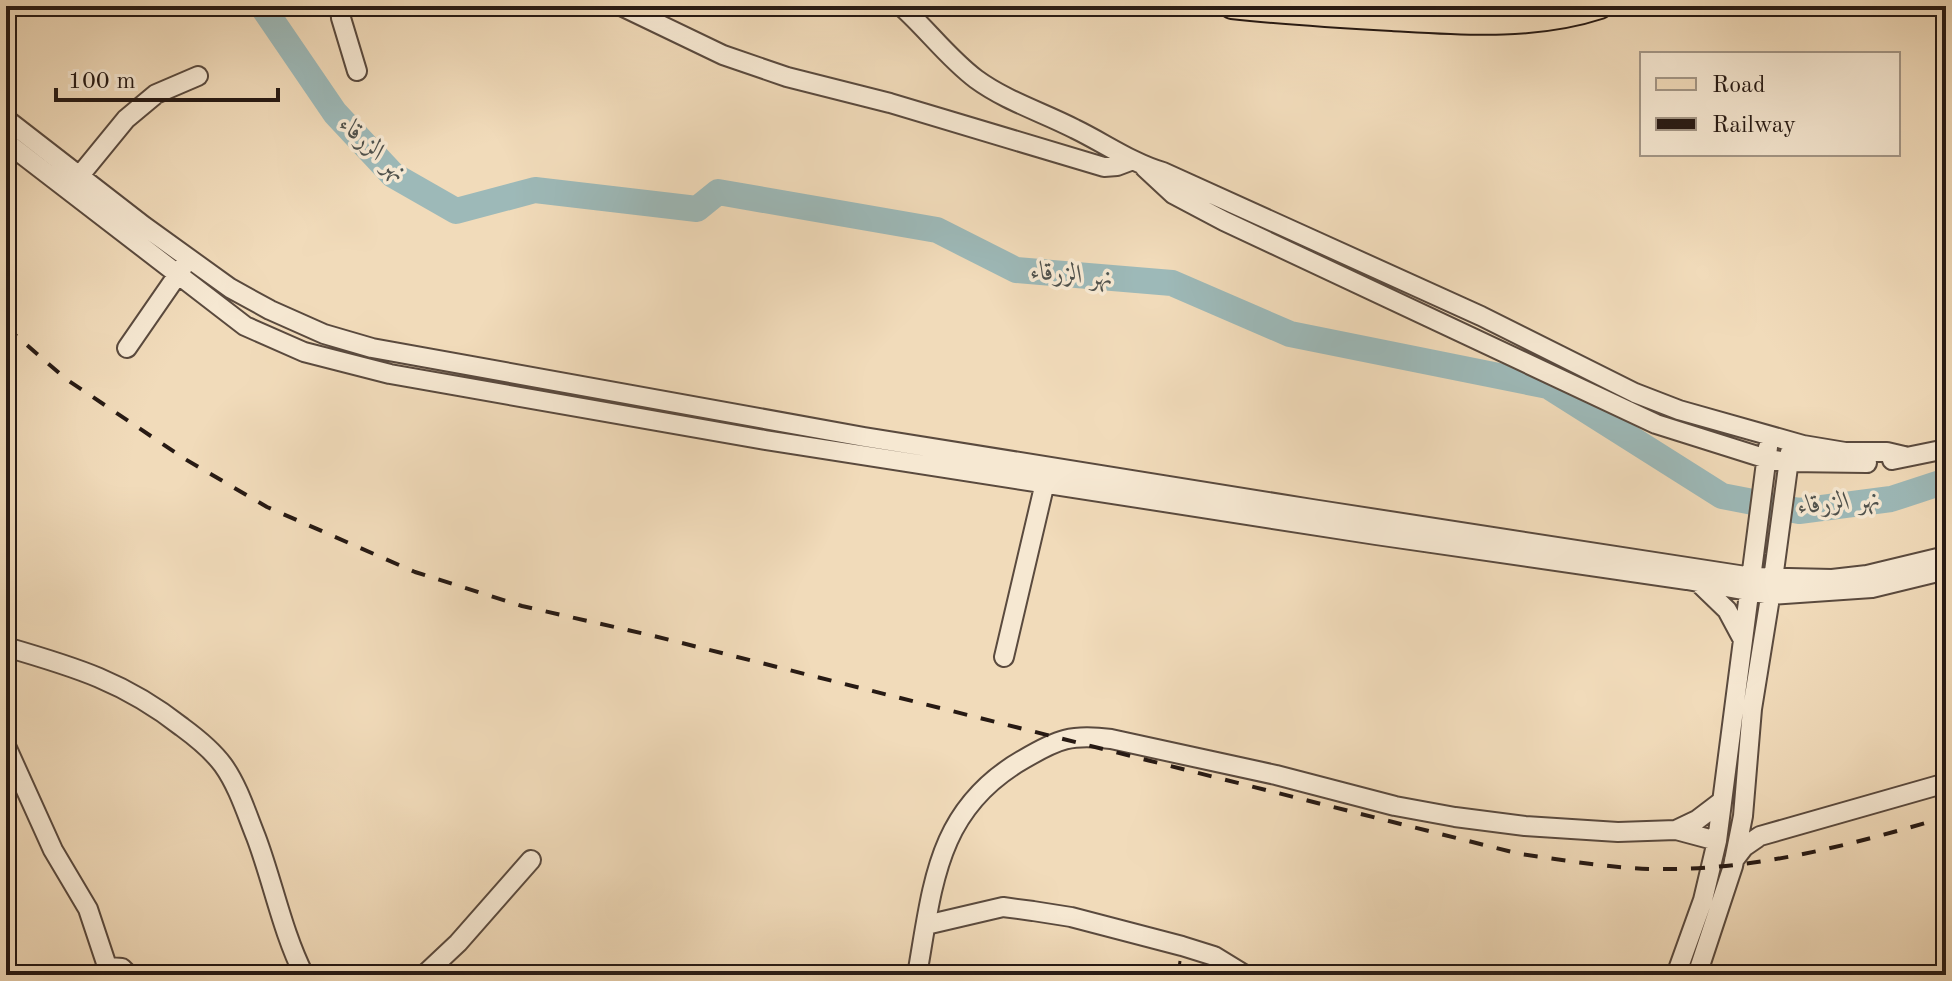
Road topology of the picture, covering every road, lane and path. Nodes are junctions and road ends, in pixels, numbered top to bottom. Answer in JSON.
{"nodes":[{"id":1,"x":340,"y":6,"type":"edge"},
{"id":2,"x":621,"y":6,"type":"edge"},
{"id":3,"x":901,"y":6,"type":"edge"},
{"id":4,"x":1232,"y":6,"type":"edge"},
{"id":5,"x":1600,"y":6,"type":"edge"},
{"id":6,"x":357,"y":71,"type":"dead end"},
{"id":7,"x":198,"y":76,"type":"dead end"},
{"id":8,"x":6,"y":119,"type":"edge"},
{"id":9,"x":6,"y":142,"type":"edge"},
{"id":10,"x":1138,"y":163,"type":"junction"},
{"id":11,"x":74,"y":184,"type":"junction"},
{"id":12,"x":188,"y":258,"type":"junction"},
{"id":13,"x":178,"y":275,"type":"junction"},
{"id":14,"x":127,"y":348,"type":"dead end"},
{"id":15,"x":767,"y":420,"type":"junction"},
{"id":16,"x":1769,"y":436,"type":"junction"},
{"id":17,"x":765,"y":440,"type":"junction"},
{"id":18,"x":1791,"y":442,"type":"junction"},
{"id":19,"x":1946,"y":449,"type":"edge"},
{"id":20,"x":1904,"y":456,"type":"junction"},
{"id":21,"x":1767,"y":459,"type":"junction"},
{"id":22,"x":1788,"y":462,"type":"junction"},
{"id":23,"x":1047,"y":475,"type":"junction"},
{"id":24,"x":1756,"y":542,"type":"junction"},
{"id":25,"x":1946,"y":556,"type":"edge"},
{"id":26,"x":1946,"y":570,"type":"edge"},
{"id":27,"x":1703,"y":575,"type":"junction"},
{"id":28,"x":1750,"y":584,"type":"junction"},
{"id":29,"x":1772,"y":587,"type":"junction"},
{"id":30,"x":1742,"y":638,"type":"junction"},
{"id":31,"x":6,"y":647,"type":"edge"},
{"id":32,"x":1004,"y":657,"type":"dead end"},
{"id":33,"x":6,"y":746,"type":"edge"},
{"id":34,"x":1946,"y":783,"type":"edge"},
{"id":35,"x":1722,"y":801,"type":"junction"},
{"id":36,"x":1743,"y":816,"type":"junction"},
{"id":37,"x":1676,"y":830,"type":"junction"},
{"id":38,"x":1769,"y":833,"type":"junction"},
{"id":39,"x":1717,"y":841,"type":"junction"},
{"id":40,"x":531,"y":860,"type":"dead end"},
{"id":41,"x":1713,"y":862,"type":"junction"},
{"id":42,"x":1733,"y":862,"type":"junction"},
{"id":43,"x":926,"y":925,"type":"junction"},
{"id":44,"x":109,"y":971,"type":"edge"},
{"id":45,"x":129,"y":975,"type":"edge"},
{"id":46,"x":304,"y":975,"type":"edge"},
{"id":47,"x":424,"y":975,"type":"edge"},
{"id":48,"x":917,"y":975,"type":"edge"},
{"id":49,"x":1245,"y":975,"type":"edge"},
{"id":50,"x":1676,"y":975,"type":"edge"},
{"id":51,"x":1697,"y":975,"type":"edge"}],
"edges":[{"from":1,"to":6,"type":"street"},
{"from":2,"to":10,"type":"street"},
{"from":3,"to":10,"type":"street"},
{"from":4,"to":5,"type":"main road"},
{"from":7,"to":11,"type":"street"},
{"from":8,"to":11,"type":"street"},
{"from":9,"to":11,"type":"street"},
{"from":10,"to":16,"type":"street"},
{"from":10,"to":21,"type":"street"},
{"from":11,"to":12,"type":"street"},
{"from":11,"to":13,"type":"street"},
{"from":12,"to":13,"type":"street"},
{"from":12,"to":15,"type":"street"},
{"from":13,"to":14,"type":"street"},
{"from":13,"to":17,"type":"street"},
{"from":15,"to":17,"type":"street"},
{"from":15,"to":23,"type":"street"},
{"from":16,"to":18,"type":"street"},
{"from":16,"to":21,"type":"street"},
{"from":17,"to":23,"type":"street"},
{"from":18,"to":20,"type":"street"},
{"from":18,"to":22,"type":"street"},
{"from":19,"to":20,"type":"street"},
{"from":20,"to":22,"type":"street"},
{"from":21,"to":22,"type":"street"},
{"from":21,"to":24,"type":"street"},
{"from":22,"to":29,"type":"street"},
{"from":23,"to":27,"type":"street"},
{"from":23,"to":32,"type":"street"},
{"from":24,"to":27,"type":"street"},
{"from":24,"to":28,"type":"street"},
{"from":25,"to":29,"type":"street"},
{"from":26,"to":29,"type":"street"},
{"from":27,"to":28,"type":"street"},
{"from":27,"to":30,"type":"street"},
{"from":28,"to":29,"type":"street"},
{"from":28,"to":30,"type":"street"},
{"from":29,"to":36,"type":"street"},
{"from":30,"to":35,"type":"street"},
{"from":31,"to":46,"type":"street"},
{"from":33,"to":44,"type":"street"},
{"from":34,"to":38,"type":"street"},
{"from":35,"to":37,"type":"street"},
{"from":35,"to":39,"type":"street"},
{"from":36,"to":38,"type":"street"},
{"from":36,"to":42,"type":"street"},
{"from":37,"to":39,"type":"street"},
{"from":37,"to":43,"type":"street"},
{"from":38,"to":42,"type":"street"},
{"from":39,"to":41,"type":"street"},
{"from":40,"to":47,"type":"street"},
{"from":41,"to":42,"type":"street"},
{"from":41,"to":50,"type":"street"},
{"from":42,"to":51,"type":"street"},
{"from":43,"to":48,"type":"street"},
{"from":43,"to":49,"type":"street"},
{"from":44,"to":45,"type":"street"}]}
